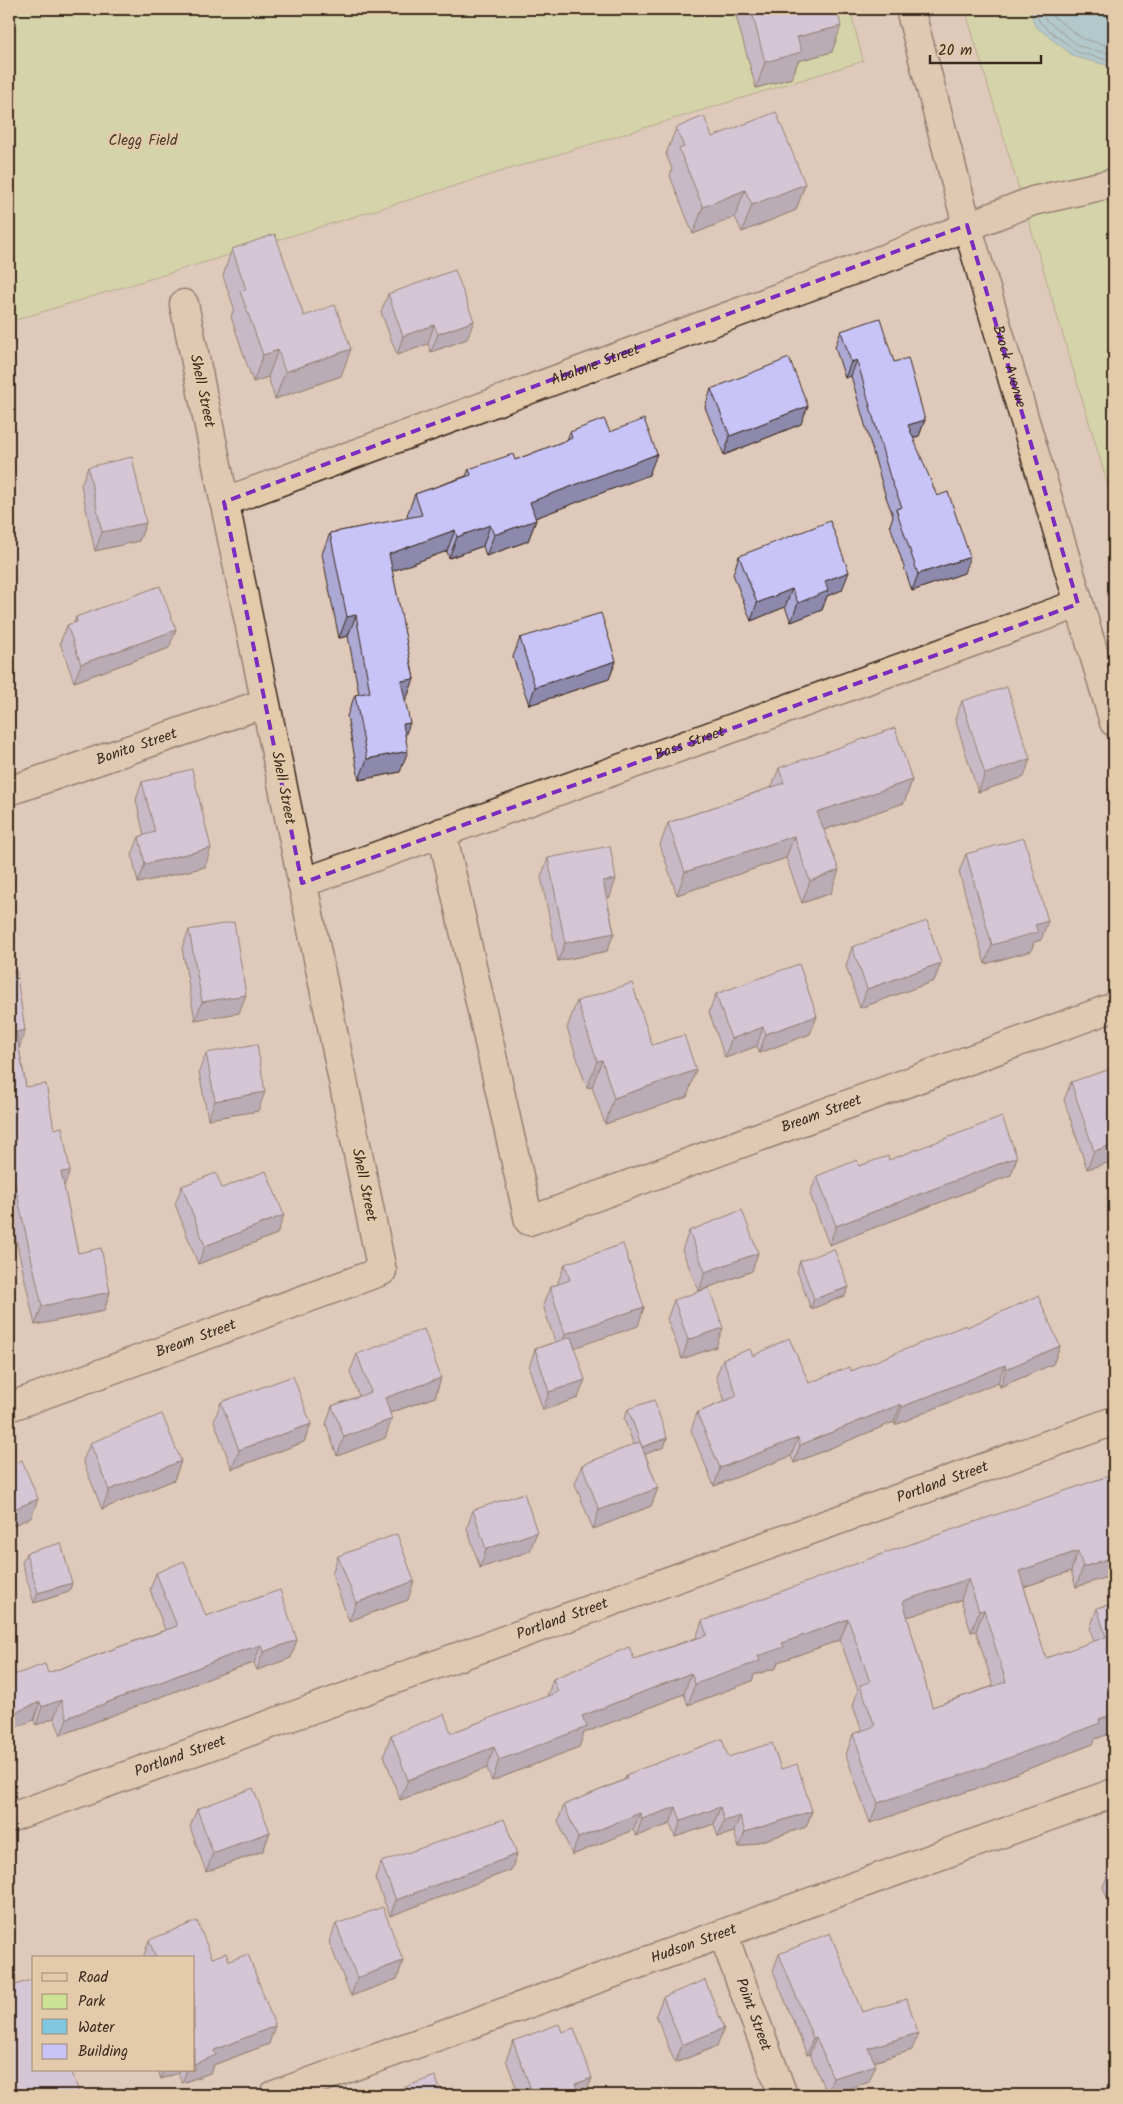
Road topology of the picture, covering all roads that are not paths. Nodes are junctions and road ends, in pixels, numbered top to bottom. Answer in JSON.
{"nodes":[{"id":1,"x":910,"y":9,"type":"edge"},
{"id":2,"x":1114,"y":183,"type":"edge"},
{"id":3,"x":967,"y":225,"type":"junction"},
{"id":4,"x":184,"y":304,"type":"dead end"},
{"id":5,"x":224,"y":502,"type":"junction"},
{"id":6,"x":1078,"y":604,"type":"junction"},
{"id":7,"x":265,"y":702,"type":"junction"},
{"id":8,"x":1114,"y":722,"type":"edge"},
{"id":9,"x":9,"y":791,"type":"edge"},
{"id":10,"x":442,"y":832,"type":"junction"},
{"id":11,"x":302,"y":883,"type":"junction"},
{"id":12,"x":1114,"y":1007,"type":"edge"},
{"id":13,"x":382,"y":1271,"type":"joint"},
{"id":14,"x":9,"y":1407,"type":"edge"},
{"id":15,"x":1114,"y":1421,"type":"edge"},
{"id":16,"x":1114,"y":1793,"type":"edge"},
{"id":17,"x":9,"y":1818,"type":"edge"},
{"id":18,"x":723,"y":1934,"type":"junction"},
{"id":19,"x":274,"y":2095,"type":"edge"},
{"id":20,"x":783,"y":2095,"type":"edge"}],
"edges":[{"from":1,"to":3,"type":"street","name":"Brock Avenue"},
{"from":2,"to":3,"type":"street","name":"Abalone Street"},
{"from":3,"to":5,"type":"street","name":"Abalone Street"},
{"from":3,"to":6,"type":"street","name":"Brock Avenue"},
{"from":4,"to":5,"type":"street","name":"Shell Street"},
{"from":5,"to":7,"type":"street","name":"Shell Street"},
{"from":6,"to":8,"type":"street","name":"Brock Avenue"},
{"from":6,"to":10,"type":"street","name":"Bass Street"},
{"from":7,"to":9,"type":"street","name":"Bonito Street"},
{"from":7,"to":11,"type":"street","name":"Shell Street"},
{"from":10,"to":11,"type":"street","name":"Bass Street"},
{"from":10,"to":12,"type":"street","name":"Bream Street"},
{"from":11,"to":13,"type":"street","name":"Shell Street"},
{"from":13,"to":14,"type":"street","name":"Bream Street"},
{"from":15,"to":17,"type":"street","name":"Portland Street"},
{"from":16,"to":18,"type":"street","name":"Hudson Street"},
{"from":18,"to":19,"type":"street","name":"Hudson Street"},
{"from":18,"to":20,"type":"street","name":"Point Street"}]}
